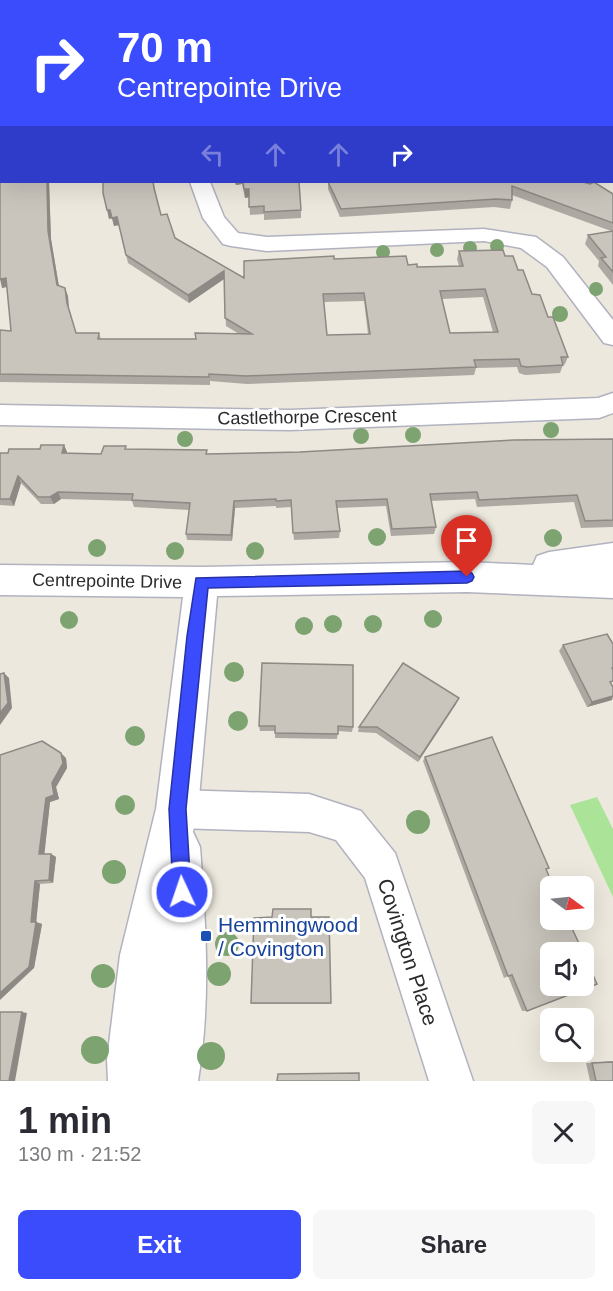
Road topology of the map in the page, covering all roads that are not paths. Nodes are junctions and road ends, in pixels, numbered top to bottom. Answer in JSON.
{"nodes":[{"id":1,"x":200,"y":183,"type":"edge"},
{"id":2,"x":613,"y":337,"type":"edge"},
{"id":3,"x":613,"y":403,"type":"edge"},
{"id":4,"x":0,"y":415,"type":"edge"},
{"id":5,"x":613,"y":557,"type":"edge"},
{"id":6,"x":467,"y":577,"type":"junction"},
{"id":7,"x":0,"y":580,"type":"edge"},
{"id":8,"x":201,"y":582,"type":"junction"},
{"id":9,"x":613,"y":584,"type":"edge"},
{"id":10,"x":177,"y":809,"type":"junction"},
{"id":11,"x":133,"y":1081,"type":"edge"},
{"id":12,"x":173,"y":1081,"type":"edge"},
{"id":13,"x":450,"y":1081,"type":"edge"}],
"edges":[{"from":1,"to":2,"type":"street"},
{"from":3,"to":4,"type":"street","name":"Castlethorpe Crescent"},
{"from":5,"to":6,"type":"street","name":"Centrepointe Drive"},
{"from":6,"to":8,"type":"street","name":"Centrepointe Drive"},
{"from":6,"to":9,"type":"street","name":"Centrepointe Drive"},
{"from":7,"to":8,"type":"street","name":"Centrepointe Drive"},
{"from":8,"to":10,"type":"street"},
{"from":10,"to":11,"type":"street"},
{"from":10,"to":12,"type":"street"},
{"from":10,"to":13,"type":"street","name":"Covington Place"}]}
